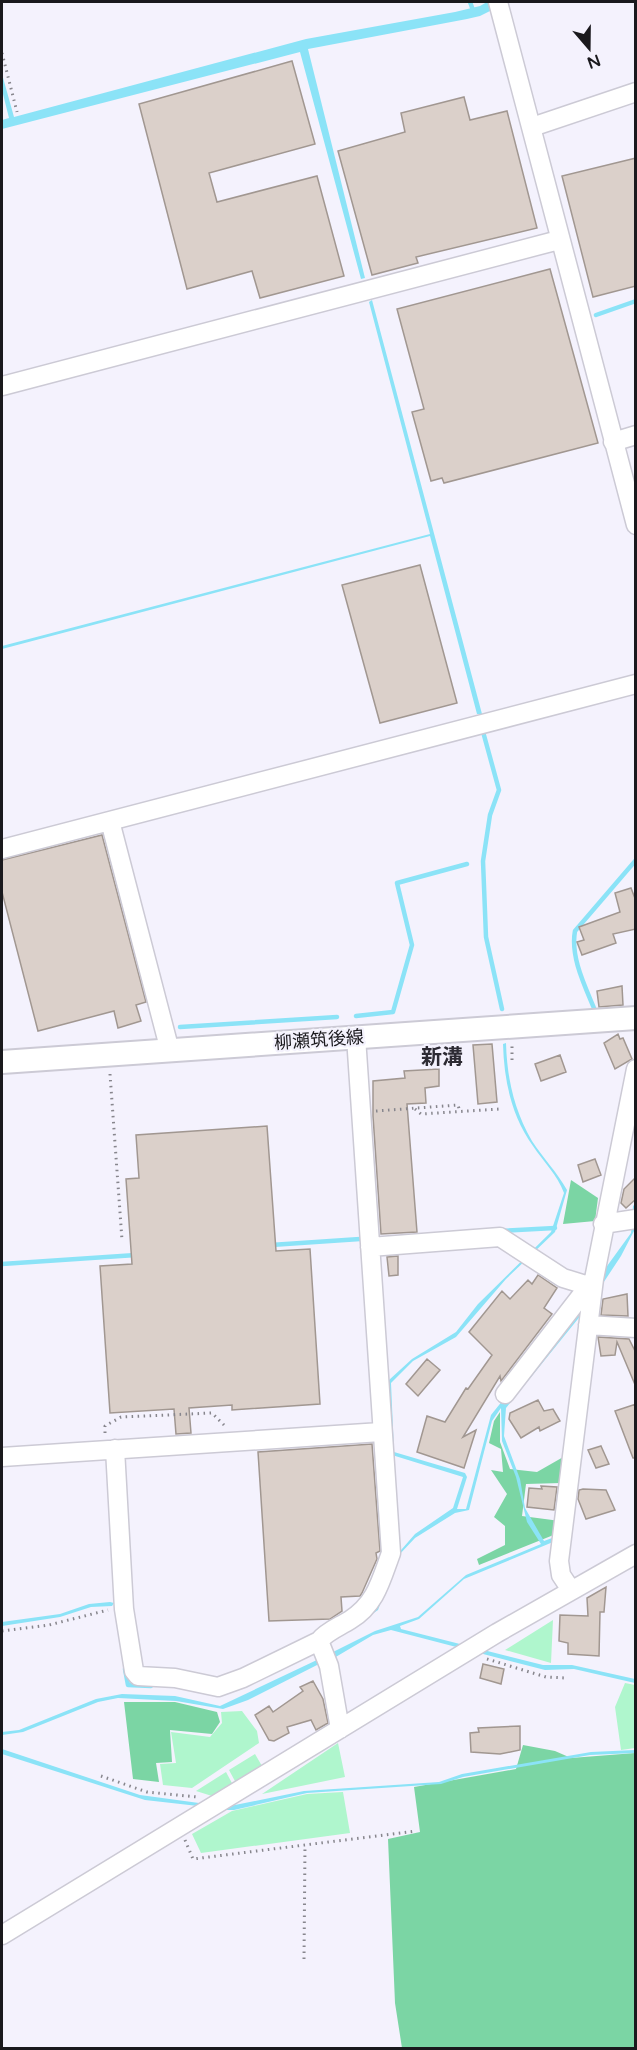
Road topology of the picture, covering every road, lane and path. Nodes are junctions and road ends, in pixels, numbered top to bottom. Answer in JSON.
{"nodes":[{"id":1,"x":498,"y":2,"type":"edge"},
{"id":2,"x":2,"y":53,"type":"edge"},
{"id":3,"x":636,"y":92,"type":"edge"},
{"id":4,"x":17,"y":112,"type":"dead end"},
{"id":5,"x":532,"y":127,"type":"junction"},
{"id":6,"x":560,"y":240,"type":"junction"},
{"id":7,"x":2,"y":386,"type":"edge"},
{"id":8,"x":636,"y":435,"type":"edge"},
{"id":9,"x":613,"y":442,"type":"junction"},
{"id":10,"x":636,"y":525,"type":"edge"},
{"id":11,"x":636,"y":684,"type":"edge"},
{"id":12,"x":110,"y":820,"type":"junction"},
{"id":13,"x":2,"y":849,"type":"edge"},
{"id":14,"x":636,"y":1018,"type":"edge"},
{"id":15,"x":356,"y":1037,"type":"junction"},
{"id":16,"x":512,"y":1038,"type":"dead end"},
{"id":17,"x":170,"y":1051,"type":"junction"},
{"id":18,"x":512,"y":1060,"type":"dead end"},
{"id":19,"x":2,"y":1062,"type":"edge"},
{"id":20,"x":110,"y":1068,"type":"dead end"},
{"id":21,"x":636,"y":1068,"type":"edge"},
{"id":22,"x":500,"y":1109,"type":"dead end"},
{"id":23,"x":361,"y":1112,"type":"junction"},
{"id":24,"x":636,"y":1219,"type":"edge"},
{"id":25,"x":603,"y":1224,"type":"junction"},
{"id":26,"x":122,"y":1240,"type":"dead end"},
{"id":27,"x":370,"y":1247,"type":"junction"},
{"id":28,"x":592,"y":1282,"type":"junction"},
{"id":29,"x":588,"y":1325,"type":"junction"},
{"id":30,"x":636,"y":1328,"type":"edge"},
{"id":31,"x":505,"y":1394,"type":"dead end"},
{"id":32,"x":381,"y":1432,"type":"junction"},
{"id":33,"x":229,"y":1442,"type":"junction"},
{"id":34,"x":110,"y":1450,"type":"junction"},
{"id":35,"x":2,"y":1457,"type":"edge"},
{"id":36,"x":636,"y":1554,"type":"edge"},
{"id":37,"x":572,"y":1590,"type":"junction"},
{"id":38,"x":124,"y":1609,"type":"junction"},
{"id":39,"x":2,"y":1631,"type":"edge"},
{"id":40,"x":319,"y":1641,"type":"junction"},
{"id":41,"x":465,"y":1652,"type":"junction"},
{"id":42,"x":566,"y":1678,"type":"dead end"},
{"id":43,"x":340,"y":1729,"type":"junction"},
{"id":44,"x":101,"y":1776,"type":"dead end"},
{"id":45,"x":215,"y":1805,"type":"junction"},
{"id":46,"x":179,"y":1827,"type":"junction"},
{"id":47,"x":416,"y":1831,"type":"dead end"},
{"id":48,"x":305,"y":1845,"type":"junction"},
{"id":49,"x":2,"y":1935,"type":"edge"},
{"id":50,"x":304,"y":1959,"type":"dead end"}],
"edges":[{"from":1,"to":5,"type":"street"},
{"from":2,"to":4,"type":"path"},
{"from":3,"to":5,"type":"street"},
{"from":5,"to":6,"type":"street"},
{"from":6,"to":7,"type":"street"},
{"from":6,"to":9,"type":"street"},
{"from":8,"to":9,"type":"street"},
{"from":9,"to":10,"type":"street"},
{"from":11,"to":12,"type":"street"},
{"from":12,"to":13,"type":"street"},
{"from":12,"to":17,"type":"street"},
{"from":14,"to":15,"type":"main road","name":"柳瀬筑後線"},
{"from":15,"to":17,"type":"main road","name":"柳瀬筑後線"},
{"from":15,"to":23,"type":"street"},
{"from":16,"to":18,"type":"path"},
{"from":17,"to":19,"type":"main road","name":"柳瀬筑後線"},
{"from":20,"to":26,"type":"path"},
{"from":21,"to":25,"type":"street"},
{"from":22,"to":23,"type":"path"},
{"from":23,"to":27,"type":"street"},
{"from":24,"to":25,"type":"street"},
{"from":25,"to":28,"type":"street"},
{"from":27,"to":28,"type":"street"},
{"from":27,"to":32,"type":"street"},
{"from":28,"to":29,"type":"street"},
{"from":28,"to":31,"type":"street"},
{"from":29,"to":30,"type":"street"},
{"from":29,"to":37,"type":"street"},
{"from":32,"to":33,"type":"street"},
{"from":32,"to":40,"type":"street"},
{"from":33,"to":34,"type":"street"},
{"from":33,"to":34,"type":"path"},
{"from":34,"to":35,"type":"street"},
{"from":34,"to":38,"type":"street"},
{"from":36,"to":37,"type":"street"},
{"from":37,"to":41,"type":"street"},
{"from":38,"to":39,"type":"path"},
{"from":38,"to":40,"type":"street"},
{"from":40,"to":43,"type":"street"},
{"from":41,"to":42,"type":"path"},
{"from":41,"to":43,"type":"street"},
{"from":43,"to":45,"type":"street"},
{"from":44,"to":45,"type":"path"},
{"from":45,"to":46,"type":"street"},
{"from":46,"to":48,"type":"path"},
{"from":46,"to":49,"type":"street"},
{"from":47,"to":48,"type":"path"},
{"from":48,"to":50,"type":"path"}]}
